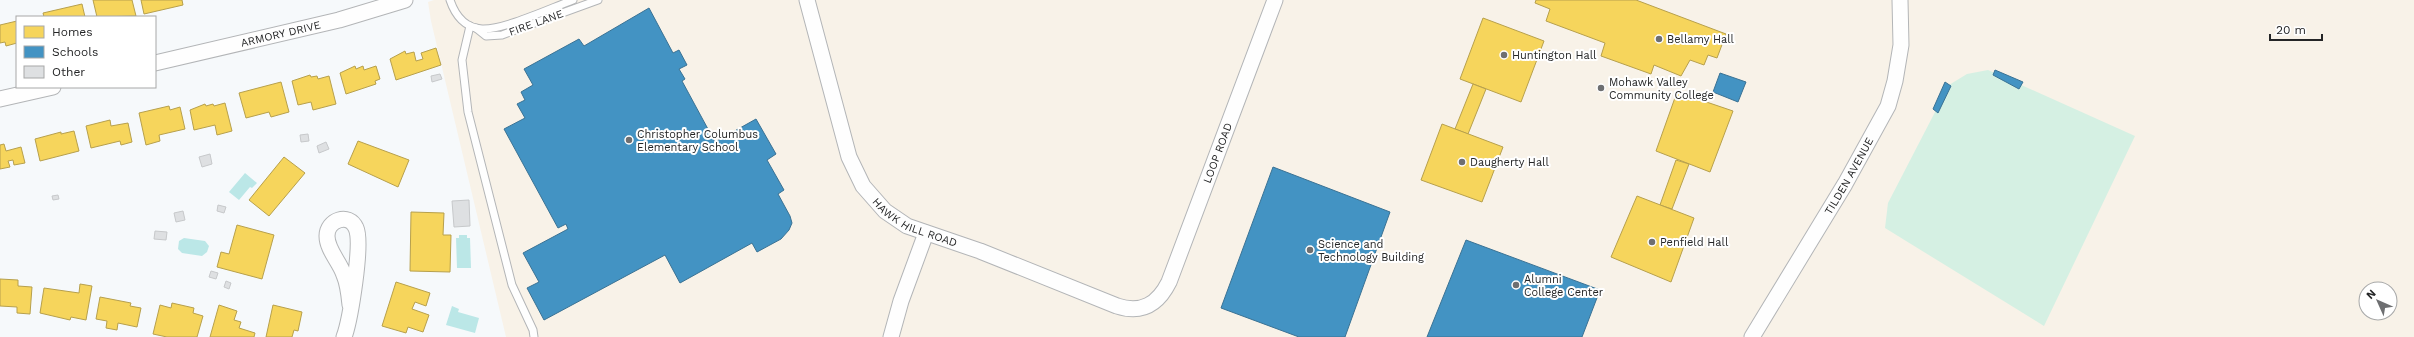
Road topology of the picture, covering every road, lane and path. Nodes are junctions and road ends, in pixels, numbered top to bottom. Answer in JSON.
{"nodes":[{"id":1,"x":405,"y":0,"type":"edge"},
{"id":2,"x":450,"y":0,"type":"edge"},
{"id":3,"x":573,"y":0,"type":"edge"},
{"id":4,"x":598,"y":0,"type":"edge"},
{"id":5,"x":807,"y":0,"type":"edge"},
{"id":6,"x":1275,"y":0,"type":"edge"},
{"id":7,"x":1900,"y":0,"type":"edge"},
{"id":8,"x":473,"y":27,"type":"junction"},
{"id":9,"x":156,"y":63,"type":"edge"},
{"id":10,"x":50,"y":88,"type":"edge"},
{"id":11,"x":0,"y":100,"type":"edge"},
{"id":12,"x":926,"y":233,"type":"junction"},
{"id":13,"x":1155,"y":302,"type":"joint"},
{"id":14,"x":350,"y":305,"type":"junction"},
{"id":15,"x":344,"y":337,"type":"edge"},
{"id":16,"x":534,"y":337,"type":"edge"},
{"id":17,"x":891,"y":337,"type":"edge"},
{"id":18,"x":1752,"y":337,"type":"edge"}],
"edges":[{"from":1,"to":9,"type":"street","name":"ARMORY DRIVE"},
{"from":2,"to":8,"type":"lane"},
{"from":3,"to":8,"type":"lane"},
{"from":4,"to":8,"type":"lane","name":"FIRE LANE"},
{"from":5,"to":12,"type":"street","name":"HAWK HILL ROAD"},
{"from":6,"to":13,"type":"street","name":"LOOP ROAD"},
{"from":7,"to":18,"type":"street","name":"TILDEN AVENUE"},
{"from":8,"to":16,"type":"lane"},
{"from":10,"to":11,"type":"street"},
{"from":12,"to":13,"type":"street","name":"HAWK HILL ROAD"},
{"from":12,"to":17,"type":"street"},
{"from":14,"to":14,"type":"street"},
{"from":14,"to":15,"type":"street"}]}
